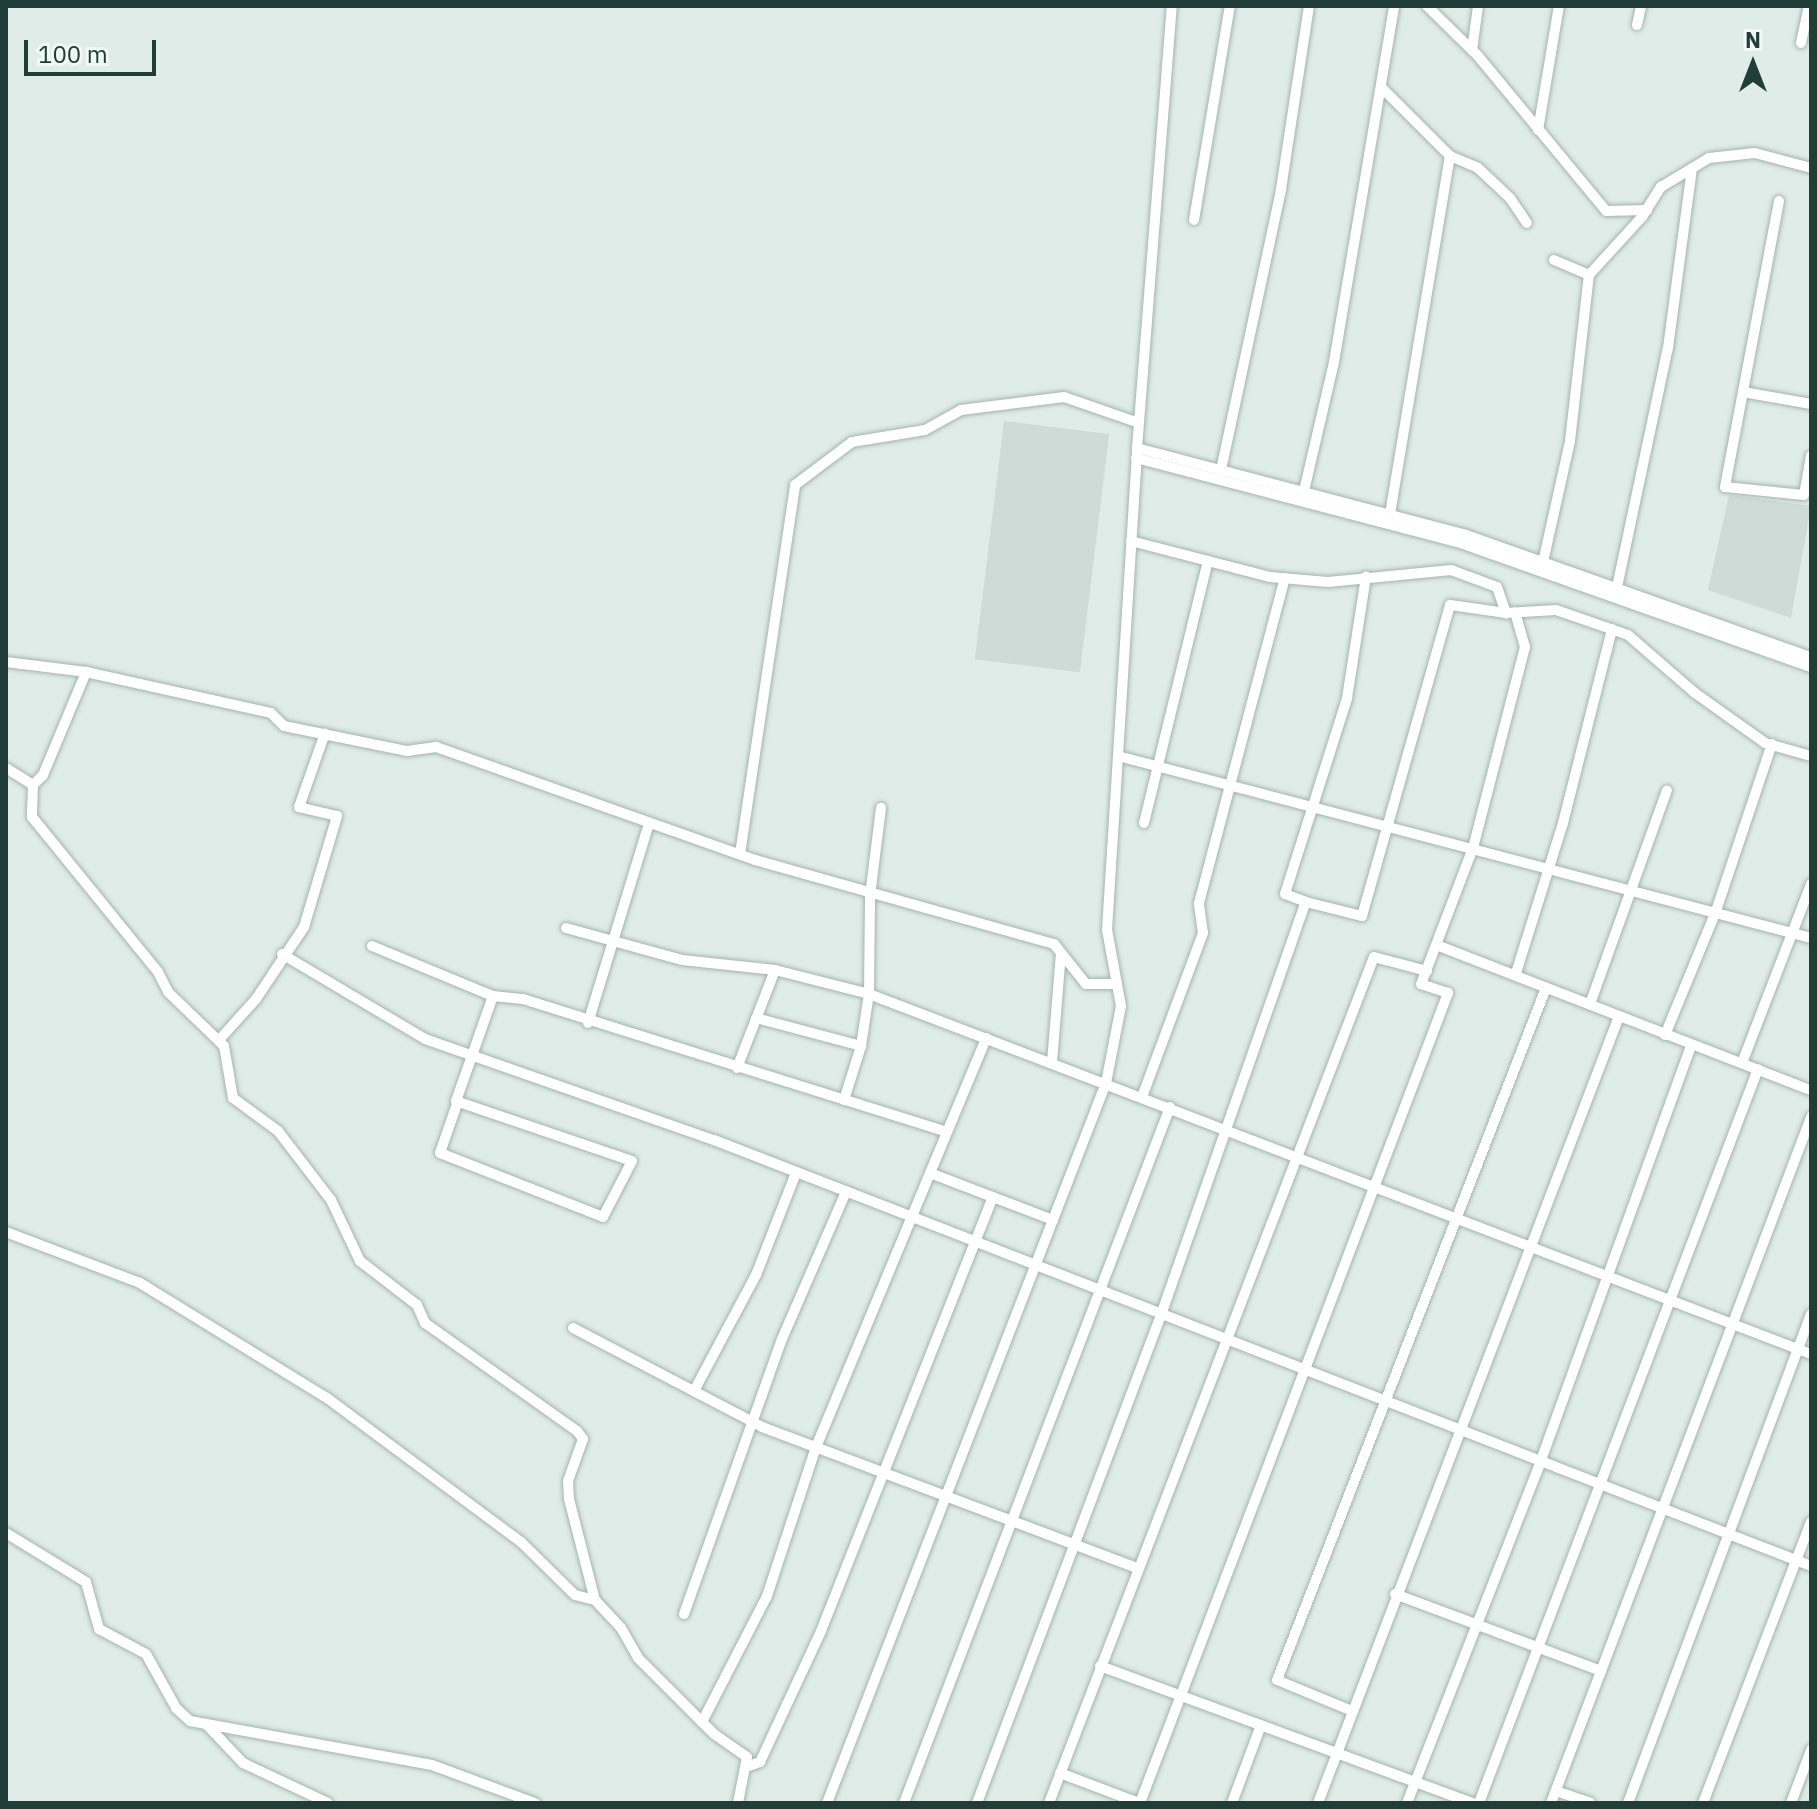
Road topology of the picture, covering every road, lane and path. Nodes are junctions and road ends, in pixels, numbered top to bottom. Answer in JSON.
{"nodes":[{"id":1,"x":1172,"y":6,"type":"edge"},
{"id":2,"x":1230,"y":6,"type":"edge"},
{"id":3,"x":1309,"y":6,"type":"edge"},
{"id":4,"x":1394,"y":6,"type":"edge"},
{"id":5,"x":1427,"y":6,"type":"edge"},
{"id":6,"x":1478,"y":6,"type":"edge"},
{"id":7,"x":1559,"y":6,"type":"edge"},
{"id":8,"x":1641,"y":6,"type":"edge"},
{"id":9,"x":1809,"y":6,"type":"edge"},
{"id":10,"x":1637,"y":25,"type":"dead end"},
{"id":11,"x":1801,"y":43,"type":"dead end"},
{"id":12,"x":1472,"y":50,"type":"junction"},
{"id":13,"x":1381,"y":87,"type":"junction"},
{"id":14,"x":1538,"y":130,"type":"junction"},
{"id":15,"x":1450,"y":156,"type":"junction"},
{"id":16,"x":1811,"y":168,"type":"edge"},
{"id":17,"x":1692,"y":169,"type":"junction"},
{"id":18,"x":1779,"y":201,"type":"dead end"},
{"id":19,"x":1647,"y":210,"type":"junction"},
{"id":20,"x":1194,"y":220,"type":"dead end"},
{"id":21,"x":1527,"y":223,"type":"dead end"},
{"id":22,"x":1554,"y":260,"type":"dead end"},
{"id":23,"x":1589,"y":275,"type":"junction"},
{"id":24,"x":1743,"y":392,"type":"junction"},
{"id":25,"x":1811,"y":404,"type":"edge"},
{"id":26,"x":1139,"y":423,"type":"junction"},
{"id":27,"x":1136,"y":453,"type":"junction"},
{"id":28,"x":1811,"y":456,"type":"edge"},
{"id":29,"x":1221,"y":470,"type":"junction"},
{"id":30,"x":1304,"y":491,"type":"junction"},
{"id":31,"x":1390,"y":514,"type":"junction"},
{"id":32,"x":1131,"y":541,"type":"junction"},
{"id":33,"x":1208,"y":561,"type":"junction"},
{"id":34,"x":1543,"y":562,"type":"junction"},
{"id":35,"x":1366,"y":576,"type":"junction"},
{"id":36,"x":1285,"y":578,"type":"junction"},
{"id":37,"x":1617,"y":587,"type":"junction"},
{"id":38,"x":1511,"y":613,"type":"junction"},
{"id":39,"x":1612,"y":629,"type":"junction"},
{"id":40,"x":1811,"y":657,"type":"edge"},
{"id":41,"x":6,"y":662,"type":"edge"},
{"id":42,"x":1811,"y":667,"type":"edge"},
{"id":43,"x":86,"y":672,"type":"junction"},
{"id":44,"x":325,"y":733,"type":"junction"},
{"id":45,"x":1772,"y":744,"type":"junction"},
{"id":46,"x":1118,"y":756,"type":"junction"},
{"id":47,"x":1811,"y":756,"type":"edge"},
{"id":48,"x":1158,"y":766,"type":"junction"},
{"id":49,"x":6,"y":768,"type":"edge"},
{"id":50,"x":33,"y":785,"type":"junction"},
{"id":51,"x":1233,"y":786,"type":"junction"},
{"id":52,"x":1667,"y":790,"type":"dead end"},
{"id":53,"x":1312,"y":806,"type":"junction"},
{"id":54,"x":881,"y":808,"type":"dead end"},
{"id":55,"x":1144,"y":823,"type":"dead end"},
{"id":56,"x":649,"y":824,"type":"junction"},
{"id":57,"x":1391,"y":827,"type":"junction"},
{"id":58,"x":1473,"y":848,"type":"junction"},
{"id":59,"x":740,"y":854,"type":"junction"},
{"id":60,"x":1549,"y":868,"type":"junction"},
{"id":61,"x":1811,"y":884,"type":"edge"},
{"id":62,"x":1632,"y":889,"type":"junction"},
{"id":63,"x":870,"y":896,"type":"junction"},
{"id":64,"x":1306,"y":902,"type":"junction"},
{"id":65,"x":1716,"y":911,"type":"junction"},
{"id":66,"x":566,"y":928,"type":"dead end"},
{"id":67,"x":1794,"y":933,"type":"junction"},
{"id":68,"x":1811,"y":938,"type":"edge"},
{"id":69,"x":614,"y":942,"type":"junction"},
{"id":70,"x":372,"y":946,"type":"dead end"},
{"id":71,"x":1439,"y":946,"type":"junction"},
{"id":72,"x":1061,"y":953,"type":"junction"},
{"id":73,"x":282,"y":954,"type":"junction"},
{"id":74,"x":775,"y":970,"type":"junction"},
{"id":75,"x":1427,"y":971,"type":"junction"},
{"id":76,"x":1516,"y":973,"type":"junction"},
{"id":77,"x":1117,"y":984,"type":"junction"},
{"id":78,"x":1546,"y":988,"type":"junction"},
{"id":79,"x":869,"y":994,"type":"junction"},
{"id":80,"x":493,"y":996,"type":"junction"},
{"id":81,"x":1590,"y":1004,"type":"junction"},
{"id":82,"x":756,"y":1018,"type":"junction"},
{"id":83,"x":1618,"y":1019,"type":"junction"},
{"id":84,"x":588,"y":1023,"type":"junction"},
{"id":85,"x":1665,"y":1035,"type":"junction"},
{"id":86,"x":986,"y":1038,"type":"junction"},
{"id":87,"x":219,"y":1040,"type":"junction"},
{"id":88,"x":1691,"y":1045,"type":"junction"},
{"id":89,"x":861,"y":1046,"type":"junction"},
{"id":90,"x":470,"y":1053,"type":"junction"},
{"id":91,"x":1052,"y":1062,"type":"junction"},
{"id":92,"x":1742,"y":1063,"type":"junction"},
{"id":93,"x":737,"y":1068,"type":"junction"},
{"id":94,"x":1758,"y":1069,"type":"junction"},
{"id":95,"x":1106,"y":1083,"type":"junction"},
{"id":96,"x":1811,"y":1090,"type":"edge"},
{"id":97,"x":1142,"y":1097,"type":"junction"},
{"id":98,"x":844,"y":1100,"type":"junction"},
{"id":99,"x":458,"y":1101,"type":"junction"},
{"id":100,"x":1170,"y":1107,"type":"junction"},
{"id":101,"x":1811,"y":1117,"type":"edge"},
{"id":102,"x":1223,"y":1127,"type":"junction"},
{"id":103,"x":947,"y":1132,"type":"junction"},
{"id":104,"x":1295,"y":1155,"type":"junction"},
{"id":105,"x":796,"y":1173,"type":"junction"},
{"id":106,"x":930,"y":1173,"type":"junction"},
{"id":107,"x":1373,"y":1187,"type":"junction"},
{"id":108,"x":846,"y":1192,"type":"junction"},
{"id":109,"x":993,"y":1197,"type":"junction"},
{"id":110,"x":911,"y":1218,"type":"junction"},
{"id":111,"x":1053,"y":1220,"type":"junction"},
{"id":112,"x":1457,"y":1221,"type":"junction"},
{"id":113,"x":6,"y":1232,"type":"edge"},
{"id":114,"x":974,"y":1242,"type":"junction"},
{"id":115,"x":1530,"y":1248,"type":"junction"},
{"id":116,"x":1035,"y":1265,"type":"junction"},
{"id":117,"x":1607,"y":1278,"type":"junction"},
{"id":118,"x":1097,"y":1290,"type":"junction"},
{"id":119,"x":1671,"y":1301,"type":"junction"},
{"id":120,"x":1811,"y":1314,"type":"edge"},
{"id":121,"x":1161,"y":1315,"type":"junction"},
{"id":122,"x":1732,"y":1324,"type":"junction"},
{"id":123,"x":573,"y":1328,"type":"dead end"},
{"id":124,"x":1223,"y":1339,"type":"junction"},
{"id":125,"x":1798,"y":1350,"type":"junction"},
{"id":126,"x":1811,"y":1354,"type":"edge"},
{"id":127,"x":1307,"y":1372,"type":"junction"},
{"id":128,"x":694,"y":1391,"type":"junction"},
{"id":129,"x":1385,"y":1403,"type":"junction"},
{"id":130,"x":751,"y":1421,"type":"junction"},
{"id":131,"x":1460,"y":1431,"type":"junction"},
{"id":132,"x":816,"y":1447,"type":"junction"},
{"id":133,"x":1540,"y":1463,"type":"junction"},
{"id":134,"x":881,"y":1472,"type":"junction"},
{"id":135,"x":1600,"y":1486,"type":"junction"},
{"id":136,"x":948,"y":1499,"type":"junction"},
{"id":137,"x":1663,"y":1510,"type":"junction"},
{"id":138,"x":1008,"y":1520,"type":"junction"},
{"id":139,"x":1811,"y":1522,"type":"edge"},
{"id":140,"x":6,"y":1533,"type":"edge"},
{"id":141,"x":1729,"y":1535,"type":"junction"},
{"id":142,"x":1073,"y":1542,"type":"junction"},
{"id":143,"x":1797,"y":1561,"type":"junction"},
{"id":144,"x":1811,"y":1566,"type":"edge"},
{"id":145,"x":1138,"y":1568,"type":"junction"},
{"id":146,"x":1395,"y":1594,"type":"junction"},
{"id":147,"x":595,"y":1600,"type":"junction"},
{"id":148,"x":684,"y":1614,"type":"dead end"},
{"id":149,"x":1477,"y":1624,"type":"junction"},
{"id":150,"x":1539,"y":1645,"type":"junction"},
{"id":151,"x":1100,"y":1666,"type":"junction"},
{"id":152,"x":1601,"y":1671,"type":"junction"},
{"id":153,"x":1183,"y":1696,"type":"junction"},
{"id":154,"x":1352,"y":1711,"type":"junction"},
{"id":155,"x":702,"y":1722,"type":"junction"},
{"id":156,"x":206,"y":1724,"type":"junction"},
{"id":157,"x":1261,"y":1725,"type":"junction"},
{"id":158,"x":1811,"y":1750,"type":"edge"},
{"id":159,"x":1337,"y":1752,"type":"junction"},
{"id":160,"x":749,"y":1766,"type":"junction"},
{"id":161,"x":1060,"y":1773,"type":"junction"},
{"id":162,"x":1416,"y":1781,"type":"junction"},
{"id":163,"x":1556,"y":1791,"type":"junction"},
{"id":164,"x":328,"y":1803,"type":"edge"},
{"id":165,"x":535,"y":1803,"type":"edge"},
{"id":166,"x":738,"y":1803,"type":"edge"},
{"id":167,"x":827,"y":1803,"type":"edge"},
{"id":168,"x":904,"y":1803,"type":"edge"},
{"id":169,"x":977,"y":1803,"type":"edge"},
{"id":170,"x":1049,"y":1803,"type":"edge"},
{"id":171,"x":1139,"y":1803,"type":"edge"},
{"id":172,"x":1232,"y":1803,"type":"edge"},
{"id":173,"x":1318,"y":1803,"type":"edge"},
{"id":174,"x":1407,"y":1803,"type":"edge"},
{"id":175,"x":1472,"y":1803,"type":"edge"},
{"id":176,"x":1479,"y":1803,"type":"edge"},
{"id":177,"x":1551,"y":1803,"type":"edge"},
{"id":178,"x":1590,"y":1803,"type":"edge"},
{"id":179,"x":1628,"y":1803,"type":"edge"},
{"id":180,"x":1704,"y":1803,"type":"edge"},
{"id":181,"x":1791,"y":1803,"type":"edge"}],
"edges":[{"from":1,"to":26,"type":"street"},
{"from":2,"to":20,"type":"street"},
{"from":3,"to":29,"type":"street"},
{"from":4,"to":13,"type":"street"},
{"from":5,"to":12,"type":"street"},
{"from":6,"to":12,"type":"street"},
{"from":7,"to":14,"type":"street"},
{"from":8,"to":10,"type":"street"},
{"from":9,"to":11,"type":"street"},
{"from":12,"to":14,"type":"street"},
{"from":13,"to":15,"type":"street"},
{"from":13,"to":30,"type":"street"},
{"from":14,"to":19,"type":"street"},
{"from":15,"to":21,"type":"street"},
{"from":15,"to":31,"type":"street"},
{"from":16,"to":17,"type":"street"},
{"from":17,"to":19,"type":"street"},
{"from":17,"to":37,"type":"street"},
{"from":18,"to":24,"type":"street"},
{"from":19,"to":23,"type":"street"},
{"from":22,"to":23,"type":"street"},
{"from":23,"to":34,"type":"street"},
{"from":24,"to":25,"type":"street"},
{"from":24,"to":28,"type":"street"},
{"from":26,"to":27,"type":"street"},
{"from":26,"to":59,"type":"street"},
{"from":27,"to":29,"type":"street"},
{"from":27,"to":32,"type":"street"},
{"from":27,"to":42,"type":"street"},
{"from":29,"to":30,"type":"street"},
{"from":30,"to":31,"type":"street"},
{"from":31,"to":34,"type":"street"},
{"from":32,"to":33,"type":"street"},
{"from":32,"to":46,"type":"street"},
{"from":33,"to":36,"type":"street"},
{"from":33,"to":48,"type":"street"},
{"from":34,"to":37,"type":"street"},
{"from":35,"to":36,"type":"street"},
{"from":35,"to":38,"type":"street"},
{"from":35,"to":53,"type":"street"},
{"from":36,"to":51,"type":"street"},
{"from":37,"to":40,"type":"street"},
{"from":38,"to":39,"type":"street"},
{"from":38,"to":57,"type":"street"},
{"from":38,"to":58,"type":"street"},
{"from":39,"to":45,"type":"street"},
{"from":39,"to":60,"type":"street"},
{"from":41,"to":43,"type":"street"},
{"from":43,"to":44,"type":"street"},
{"from":43,"to":50,"type":"street"},
{"from":44,"to":56,"type":"street"},
{"from":44,"to":73,"type":"street"},
{"from":45,"to":47,"type":"street"},
{"from":45,"to":65,"type":"street"},
{"from":46,"to":48,"type":"street"},
{"from":46,"to":77,"type":"street"},
{"from":48,"to":51,"type":"street"},
{"from":48,"to":55,"type":"street"},
{"from":49,"to":50,"type":"street"},
{"from":50,"to":87,"type":"street"},
{"from":51,"to":53,"type":"street"},
{"from":51,"to":97,"type":"street"},
{"from":52,"to":62,"type":"street"},
{"from":53,"to":57,"type":"street"},
{"from":53,"to":64,"type":"street"},
{"from":54,"to":63,"type":"street"},
{"from":56,"to":59,"type":"street"},
{"from":56,"to":69,"type":"street"},
{"from":57,"to":58,"type":"street"},
{"from":57,"to":64,"type":"street"},
{"from":58,"to":60,"type":"street"},
{"from":58,"to":71,"type":"street"},
{"from":59,"to":63,"type":"street"},
{"from":60,"to":62,"type":"street"},
{"from":60,"to":76,"type":"street"},
{"from":61,"to":67,"type":"street"},
{"from":62,"to":65,"type":"street"},
{"from":62,"to":81,"type":"street"},
{"from":63,"to":72,"type":"street"},
{"from":63,"to":79,"type":"street"},
{"from":64,"to":102,"type":"street"},
{"from":65,"to":67,"type":"street"},
{"from":65,"to":85,"type":"street"},
{"from":66,"to":69,"type":"street"},
{"from":67,"to":68,"type":"street"},
{"from":67,"to":92,"type":"street"},
{"from":69,"to":74,"type":"street"},
{"from":69,"to":84,"type":"street"},
{"from":70,"to":80,"type":"street"},
{"from":71,"to":75,"type":"street"},
{"from":71,"to":76,"type":"street"},
{"from":72,"to":77,"type":"street"},
{"from":72,"to":91,"type":"street"},
{"from":73,"to":87,"type":"street"},
{"from":73,"to":90,"type":"street"},
{"from":74,"to":79,"type":"street"},
{"from":74,"to":82,"type":"street"},
{"from":75,"to":104,"type":"street"},
{"from":75,"to":107,"type":"street"},
{"from":76,"to":78,"type":"street"},
{"from":77,"to":95,"type":"street"},
{"from":78,"to":81,"type":"street"},
{"from":78,"to":112,"type":"street"},
{"from":79,"to":86,"type":"street"},
{"from":79,"to":89,"type":"street"},
{"from":80,"to":84,"type":"street"},
{"from":80,"to":90,"type":"street"},
{"from":81,"to":83,"type":"street"},
{"from":82,"to":89,"type":"street"},
{"from":82,"to":93,"type":"street"},
{"from":83,"to":85,"type":"street"},
{"from":83,"to":115,"type":"street"},
{"from":84,"to":93,"type":"street"},
{"from":85,"to":88,"type":"street"},
{"from":86,"to":91,"type":"street"},
{"from":86,"to":103,"type":"street"},
{"from":87,"to":147,"type":"street"},
{"from":88,"to":92,"type":"street"},
{"from":88,"to":117,"type":"street"},
{"from":89,"to":98,"type":"street"},
{"from":90,"to":99,"type":"street"},
{"from":90,"to":105,"type":"street"},
{"from":91,"to":95,"type":"street"},
{"from":92,"to":94,"type":"street"},
{"from":93,"to":98,"type":"street"},
{"from":94,"to":96,"type":"street"},
{"from":94,"to":119,"type":"street"},
{"from":95,"to":97,"type":"street"},
{"from":95,"to":111,"type":"street"},
{"from":97,"to":100,"type":"street"},
{"from":98,"to":103,"type":"street"},
{"from":99,"to":99,"type":"street"},
{"from":100,"to":102,"type":"street"},
{"from":100,"to":118,"type":"street"},
{"from":101,"to":122,"type":"street"},
{"from":102,"to":104,"type":"street"},
{"from":102,"to":121,"type":"street"},
{"from":103,"to":106,"type":"street"},
{"from":104,"to":107,"type":"street"},
{"from":104,"to":124,"type":"street"},
{"from":105,"to":108,"type":"street"},
{"from":105,"to":128,"type":"street"},
{"from":106,"to":109,"type":"street"},
{"from":106,"to":110,"type":"street"},
{"from":107,"to":112,"type":"street"},
{"from":107,"to":127,"type":"street"},
{"from":108,"to":110,"type":"street"},
{"from":108,"to":130,"type":"street"},
{"from":109,"to":111,"type":"street"},
{"from":109,"to":114,"type":"street"},
{"from":110,"to":114,"type":"street"},
{"from":110,"to":132,"type":"street"},
{"from":111,"to":116,"type":"street"},
{"from":112,"to":115,"type":"street"},
{"from":112,"to":129,"type":"street"},
{"from":113,"to":147,"type":"street"},
{"from":114,"to":116,"type":"street"},
{"from":114,"to":134,"type":"street"},
{"from":115,"to":117,"type":"street"},
{"from":115,"to":131,"type":"street"},
{"from":116,"to":118,"type":"street"},
{"from":116,"to":136,"type":"street"},
{"from":117,"to":119,"type":"street"},
{"from":117,"to":133,"type":"street"},
{"from":118,"to":121,"type":"street"},
{"from":118,"to":138,"type":"street"},
{"from":119,"to":122,"type":"street"},
{"from":119,"to":135,"type":"street"},
{"from":120,"to":125,"type":"street"},
{"from":121,"to":124,"type":"street"},
{"from":121,"to":142,"type":"street"},
{"from":122,"to":125,"type":"street"},
{"from":122,"to":137,"type":"street"},
{"from":123,"to":128,"type":"street"},
{"from":124,"to":127,"type":"street"},
{"from":124,"to":145,"type":"street"},
{"from":125,"to":126,"type":"street"},
{"from":125,"to":141,"type":"street"},
{"from":127,"to":129,"type":"street"},
{"from":127,"to":153,"type":"street"},
{"from":128,"to":130,"type":"street"},
{"from":129,"to":131,"type":"street"},
{"from":129,"to":154,"type":"street"},
{"from":130,"to":132,"type":"street"},
{"from":130,"to":148,"type":"street"},
{"from":131,"to":133,"type":"street"},
{"from":131,"to":146,"type":"street"},
{"from":132,"to":134,"type":"street"},
{"from":132,"to":155,"type":"street"},
{"from":133,"to":135,"type":"street"},
{"from":133,"to":149,"type":"street"},
{"from":134,"to":136,"type":"street"},
{"from":134,"to":160,"type":"street"},
{"from":135,"to":137,"type":"street"},
{"from":135,"to":150,"type":"street"},
{"from":136,"to":138,"type":"street"},
{"from":136,"to":167,"type":"street"},
{"from":137,"to":141,"type":"street"},
{"from":137,"to":152,"type":"street"},
{"from":138,"to":142,"type":"street"},
{"from":138,"to":168,"type":"street"},
{"from":139,"to":143,"type":"street"},
{"from":140,"to":156,"type":"street"},
{"from":141,"to":143,"type":"street"},
{"from":141,"to":179,"type":"street"},
{"from":142,"to":145,"type":"street"},
{"from":142,"to":169,"type":"street"},
{"from":143,"to":144,"type":"street"},
{"from":143,"to":180,"type":"street"},
{"from":145,"to":151,"type":"street"},
{"from":146,"to":149,"type":"street"},
{"from":146,"to":154,"type":"street"},
{"from":147,"to":155,"type":"street"},
{"from":149,"to":150,"type":"street"},
{"from":149,"to":162,"type":"street"},
{"from":150,"to":152,"type":"street"},
{"from":150,"to":176,"type":"street"},
{"from":151,"to":153,"type":"street"},
{"from":151,"to":161,"type":"street"},
{"from":152,"to":163,"type":"street"},
{"from":153,"to":157,"type":"street"},
{"from":153,"to":171,"type":"street"},
{"from":154,"to":159,"type":"street"},
{"from":155,"to":160,"type":"street"},
{"from":156,"to":164,"type":"street"},
{"from":156,"to":165,"type":"street"},
{"from":157,"to":159,"type":"street"},
{"from":157,"to":172,"type":"street"},
{"from":158,"to":181,"type":"street"},
{"from":159,"to":162,"type":"street"},
{"from":159,"to":173,"type":"street"},
{"from":160,"to":166,"type":"street"},
{"from":161,"to":170,"type":"street"},
{"from":161,"to":171,"type":"street"},
{"from":162,"to":174,"type":"street"},
{"from":162,"to":175,"type":"street"},
{"from":163,"to":177,"type":"street"},
{"from":163,"to":178,"type":"street"}]}
